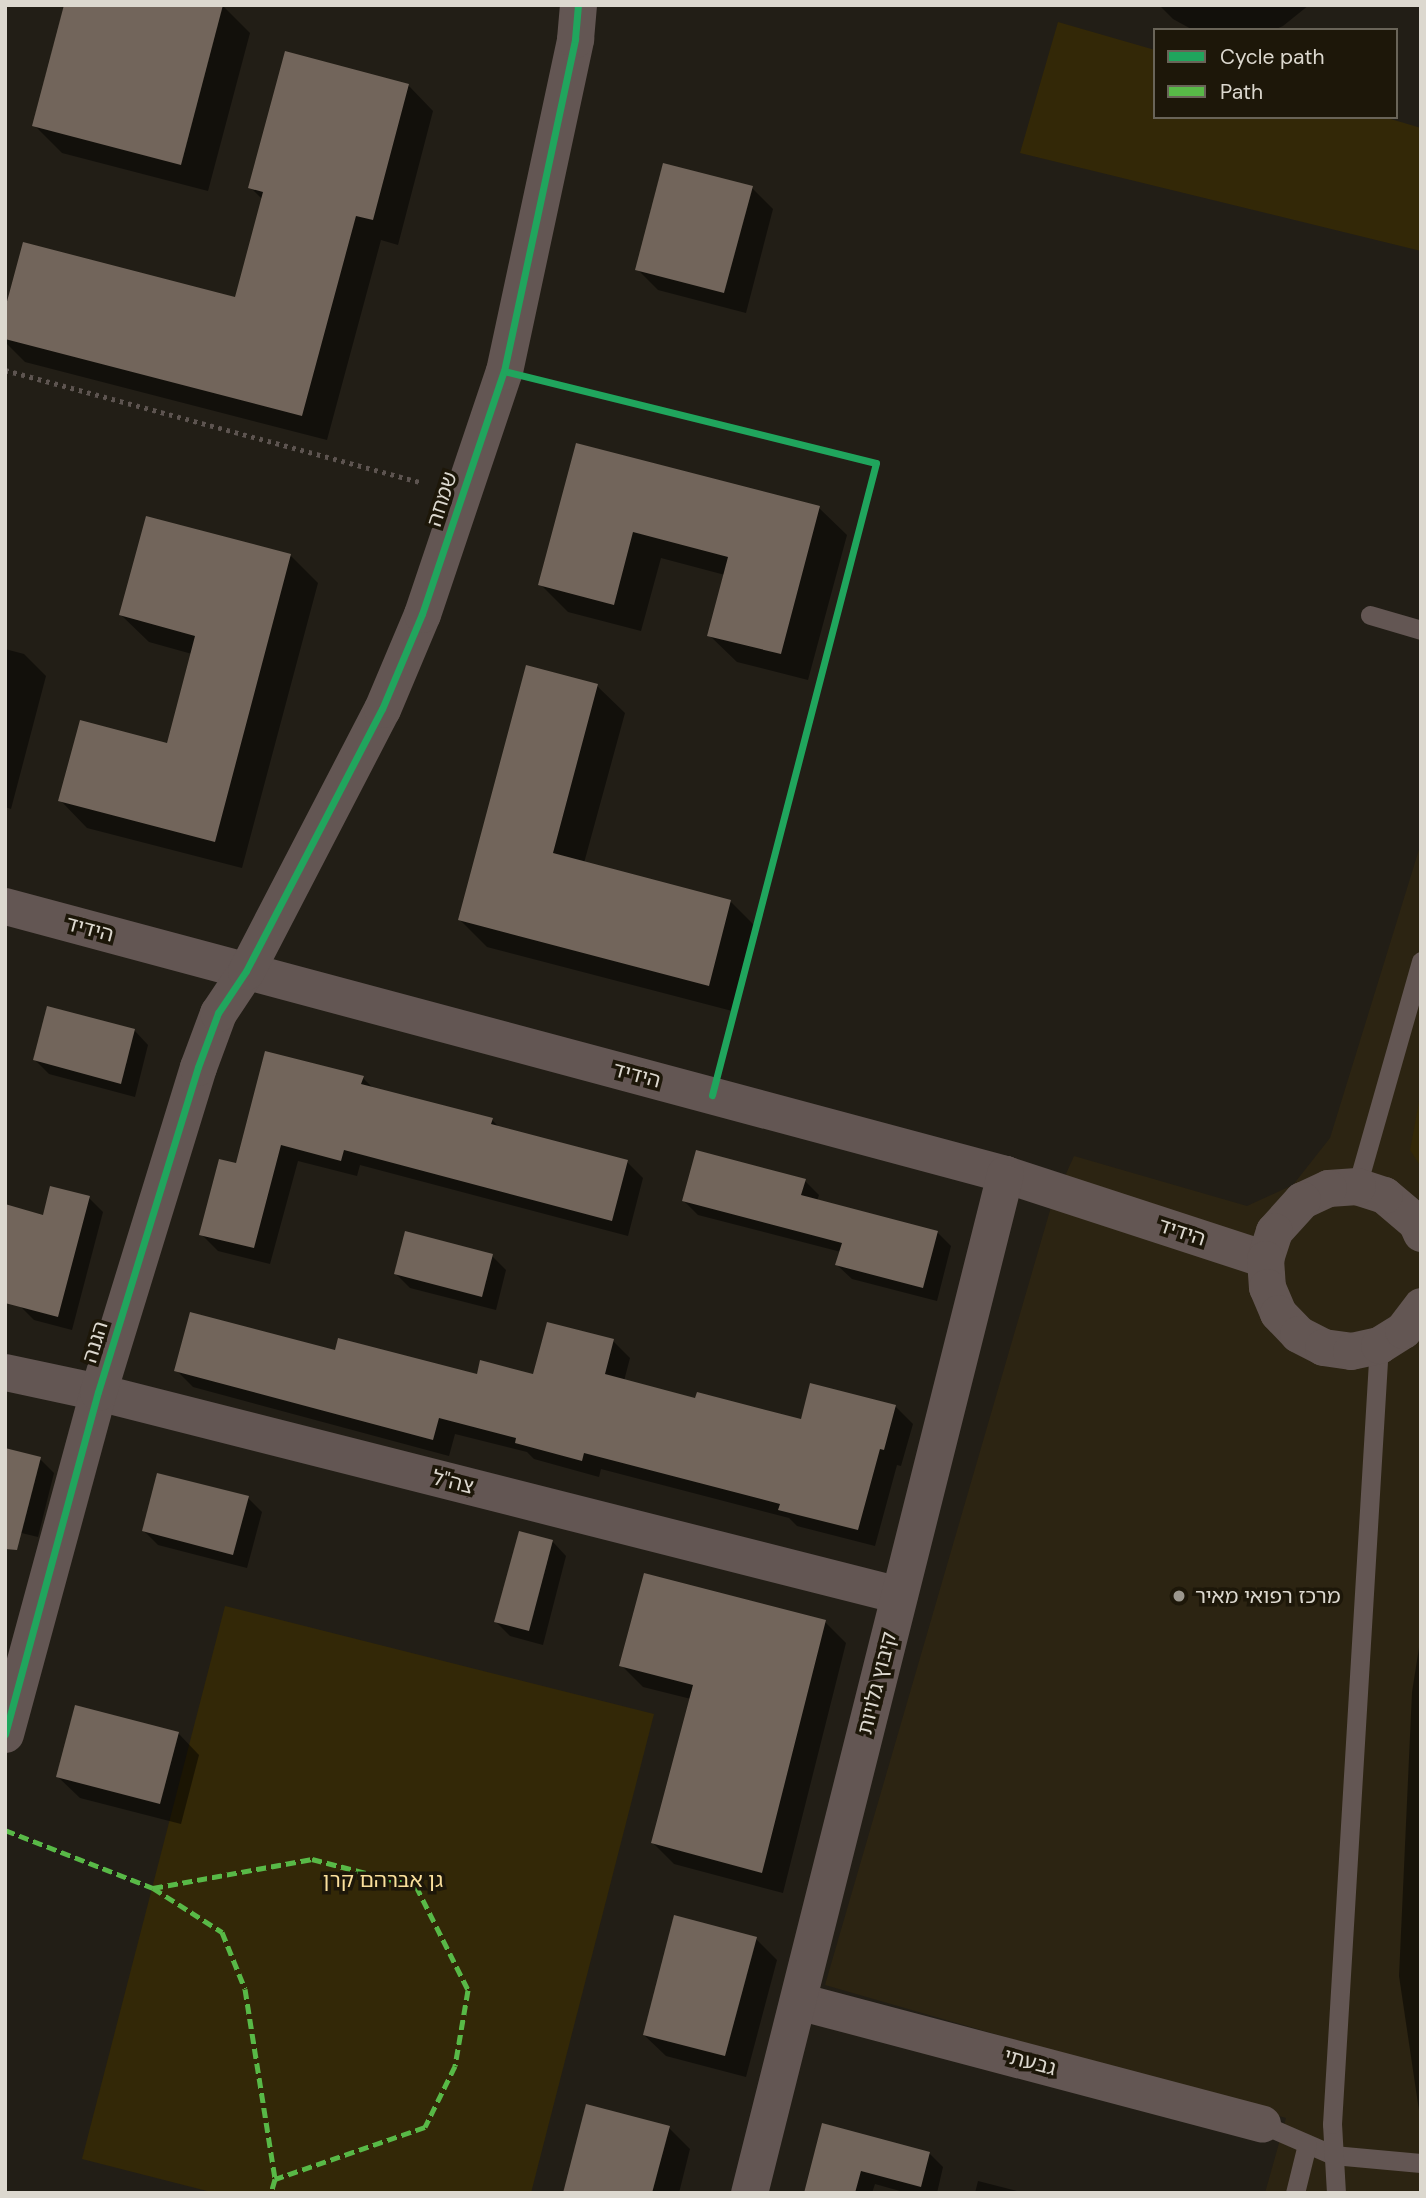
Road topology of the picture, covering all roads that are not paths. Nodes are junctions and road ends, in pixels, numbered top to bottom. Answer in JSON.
{"nodes":[{"id":1,"x":579,"y":5,"type":"edge"},
{"id":2,"x":1370,"y":614,"type":"dead end"},
{"id":3,"x":1421,"y":630,"type":"edge"},
{"id":4,"x":5,"y":906,"type":"edge"},
{"id":5,"x":1421,"y":961,"type":"edge"},
{"id":6,"x":246,"y":971,"type":"junction"},
{"id":7,"x":1005,"y":1174,"type":"junction"},
{"id":8,"x":1357,"y":1186,"type":"junction"},
{"id":9,"x":1421,"y":1233,"type":"edge"},
{"id":10,"x":1265,"y":1259,"type":"junction"},
{"id":11,"x":1421,"y":1306,"type":"edge"},
{"id":12,"x":1379,"y":1345,"type":"junction"},
{"id":13,"x":5,"y":1372,"type":"edge"},
{"id":14,"x":98,"y":1392,"type":"junction"},
{"id":15,"x":899,"y":1595,"type":"junction"},
{"id":16,"x":5,"y":1734,"type":"edge"},
{"id":17,"x":797,"y":2001,"type":"junction"},
{"id":18,"x":1262,"y":2124,"type":"joint"},
{"id":19,"x":1307,"y":2144,"type":"junction"},
{"id":20,"x":1333,"y":2155,"type":"junction"},
{"id":21,"x":1421,"y":2163,"type":"edge"},
{"id":22,"x":749,"y":2193,"type":"edge"},
{"id":23,"x":1295,"y":2193,"type":"edge"},
{"id":24,"x":1336,"y":2193,"type":"edge"}],
"edges":[{"from":1,"to":6,"type":"street","name":"שמחה"},
{"from":2,"to":3,"type":"lane"},
{"from":4,"to":6,"type":"street","name":"הידיד"},
{"from":5,"to":8,"type":"lane"},
{"from":6,"to":7,"type":"street","name":"הידיד"},
{"from":6,"to":14,"type":"street","name":"הגנה"},
{"from":7,"to":10,"type":"street","name":"הידיד"},
{"from":7,"to":15,"type":"street","name":"קיבוץ גלויות"},
{"from":8,"to":9,"type":"street"},
{"from":8,"to":10,"type":"street"},
{"from":10,"to":12,"type":"street"},
{"from":11,"to":12,"type":"street"},
{"from":12,"to":20,"type":"lane"},
{"from":13,"to":14,"type":"street","name":"צה\"ל"},
{"from":14,"to":15,"type":"street","name":"צה\"ל"},
{"from":14,"to":16,"type":"street","name":"הגנה"},
{"from":15,"to":17,"type":"street","name":"קיבוץ גלויות"},
{"from":17,"to":18,"type":"street","name":"גבעתי"},
{"from":17,"to":22,"type":"street","name":"קיבוץ גלויות"},
{"from":18,"to":19,"type":"lane"},
{"from":19,"to":20,"type":"lane"},
{"from":19,"to":23,"type":"lane"},
{"from":20,"to":21,"type":"lane"},
{"from":20,"to":24,"type":"lane"}]}
